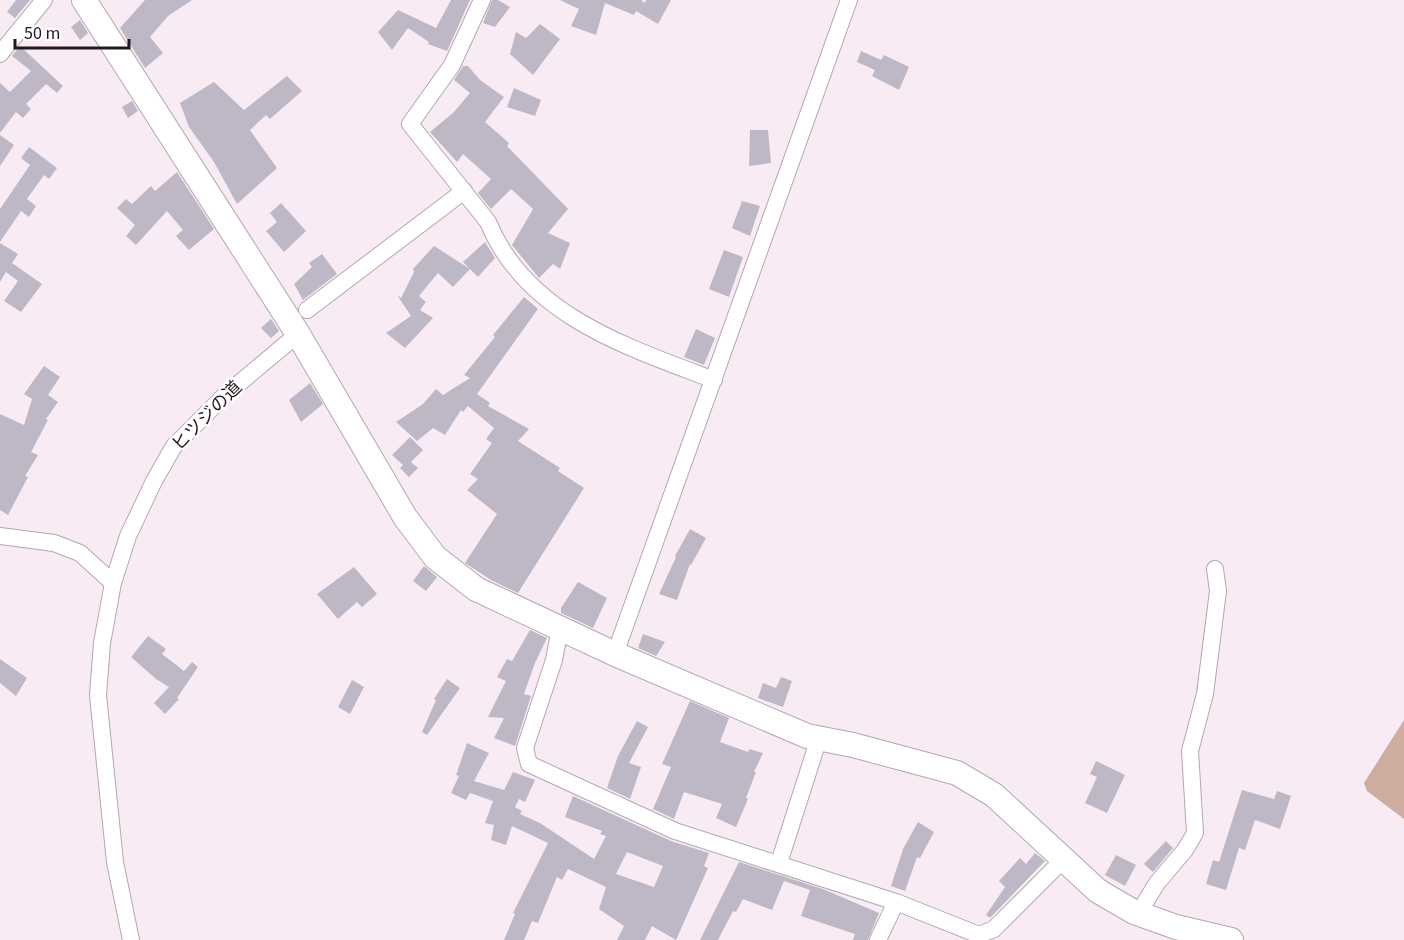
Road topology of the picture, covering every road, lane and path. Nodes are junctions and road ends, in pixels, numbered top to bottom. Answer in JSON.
{"nodes":[{"id":1,"x":44,"y":0,"type":"edge"},
{"id":2,"x":84,"y":0,"type":"edge"},
{"id":3,"x":482,"y":0,"type":"edge"},
{"id":4,"x":849,"y":0,"type":"edge"},
{"id":5,"x":0,"y":54,"type":"edge"},
{"id":6,"x":464,"y":191,"type":"junction"},
{"id":7,"x":307,"y":310,"type":"dead end"},
{"id":8,"x":297,"y":334,"type":"junction"},
{"id":9,"x":714,"y":380,"type":"junction"},
{"id":10,"x":0,"y":536,"type":"edge"},
{"id":11,"x":1215,"y":569,"type":"dead end"},
{"id":12,"x":113,"y":583,"type":"junction"},
{"id":13,"x":560,"y":628,"type":"junction"},
{"id":14,"x":615,"y":654,"type":"junction"},
{"id":15,"x":819,"y":738,"type":"junction"},
{"id":16,"x":1064,"y":859,"type":"junction"},
{"id":17,"x":779,"y":863,"type":"junction"},
{"id":18,"x":896,"y":902,"type":"junction"},
{"id":19,"x":1138,"y":914,"type":"junction"},
{"id":20,"x":131,"y":940,"type":"edge"},
{"id":21,"x":878,"y":940,"type":"edge"},
{"id":22,"x":1231,"y":940,"type":"edge"}],
"edges":[{"from":1,"to":5,"type":"street"},
{"from":2,"to":8,"type":"street"},
{"from":3,"to":6,"type":"street"},
{"from":4,"to":9,"type":"street"},
{"from":6,"to":7,"type":"street"},
{"from":6,"to":9,"type":"street"},
{"from":8,"to":12,"type":"street","name":"ヒツジの道"},
{"from":8,"to":13,"type":"street"},
{"from":9,"to":14,"type":"street"},
{"from":10,"to":12,"type":"street"},
{"from":11,"to":19,"type":"street"},
{"from":12,"to":20,"type":"street","name":"ヒツジの道"},
{"from":13,"to":14,"type":"street"},
{"from":13,"to":17,"type":"street"},
{"from":14,"to":15,"type":"street"},
{"from":15,"to":16,"type":"street"},
{"from":15,"to":17,"type":"street"},
{"from":16,"to":18,"type":"street"},
{"from":16,"to":19,"type":"street"},
{"from":17,"to":18,"type":"street"},
{"from":18,"to":21,"type":"street"},
{"from":19,"to":22,"type":"street"}]}
